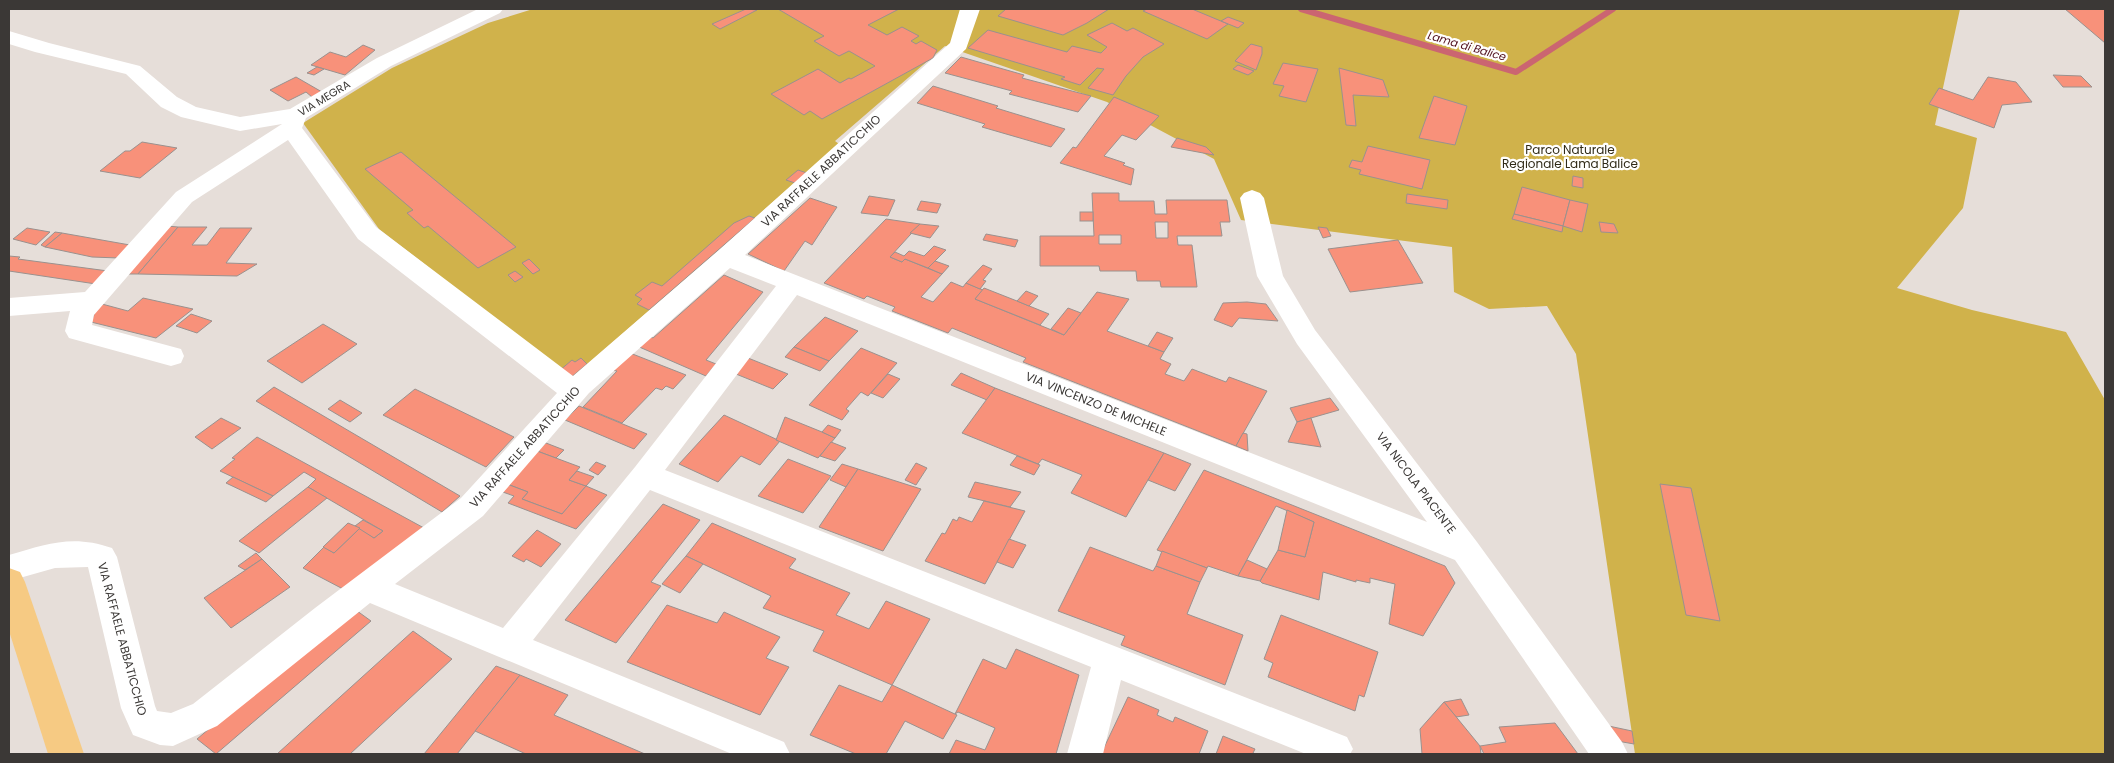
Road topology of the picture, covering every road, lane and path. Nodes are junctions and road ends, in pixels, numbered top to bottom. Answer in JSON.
{"nodes":[{"id":1,"x":493,"y":9,"type":"edge"},
{"id":2,"x":970,"y":9,"type":"edge"},
{"id":3,"x":9,"y":37,"type":"edge"},
{"id":4,"x":293,"y":121,"type":"junction"},
{"id":5,"x":1252,"y":198,"type":"dead end"},
{"id":6,"x":727,"y":257,"type":"junction"},
{"id":7,"x":792,"y":283,"type":"junction"},
{"id":8,"x":92,"y":300,"type":"junction"},
{"id":9,"x":9,"y":307,"type":"edge"},
{"id":10,"x":171,"y":356,"type":"dead end"},
{"id":11,"x":574,"y":391,"type":"junction"},
{"id":12,"x":645,"y":475,"type":"junction"},
{"id":13,"x":1466,"y":551,"type":"junction"},
{"id":14,"x":9,"y":568,"type":"edge"},
{"id":15,"x":9,"y":582,"type":"edge"},
{"id":16,"x":367,"y":587,"type":"junction"},
{"id":17,"x":509,"y":646,"type":"junction"},
{"id":18,"x":1110,"y":659,"type":"junction"},
{"id":19,"x":1335,"y":749,"type":"dead end"},
{"id":20,"x":66,"y":754,"type":"edge"},
{"id":21,"x":772,"y":754,"type":"edge"},
{"id":22,"x":1085,"y":754,"type":"edge"},
{"id":23,"x":1610,"y":754,"type":"edge"}],
"edges":[{"from":1,"to":4,"type":"street","name":"VIA MEGRA"},
{"from":2,"to":6,"type":"street","name":"VIA RAFFAELE ABBATICCHIO"},
{"from":3,"to":4,"type":"street","name":"VIA MEGRA"},
{"from":4,"to":8,"type":"street"},
{"from":4,"to":11,"type":"street"},
{"from":5,"to":13,"type":"street","name":"VIA NICOLA PIACENTE"},
{"from":6,"to":7,"type":"street","name":"VIA VINCENZO DE MICHELE"},
{"from":6,"to":11,"type":"street","name":"VIA RAFFAELE ABBATICCHIO"},
{"from":7,"to":12,"type":"street"},
{"from":7,"to":13,"type":"street","name":"VIA VINCENZO DE MICHELE"},
{"from":8,"to":9,"type":"street"},
{"from":8,"to":10,"type":"street"},
{"from":11,"to":16,"type":"street","name":"VIA RAFFAELE ABBATICCHIO"},
{"from":12,"to":17,"type":"street"},
{"from":12,"to":18,"type":"street"},
{"from":13,"to":23,"type":"street","name":"VIA NICOLA PIACENTE"},
{"from":14,"to":16,"type":"street","name":"VIA RAFFAELE ABBATICCHIO"},
{"from":15,"to":20,"type":"main road"},
{"from":16,"to":17,"type":"street"},
{"from":17,"to":21,"type":"street"},
{"from":18,"to":19,"type":"street"},
{"from":18,"to":22,"type":"street"}]}
